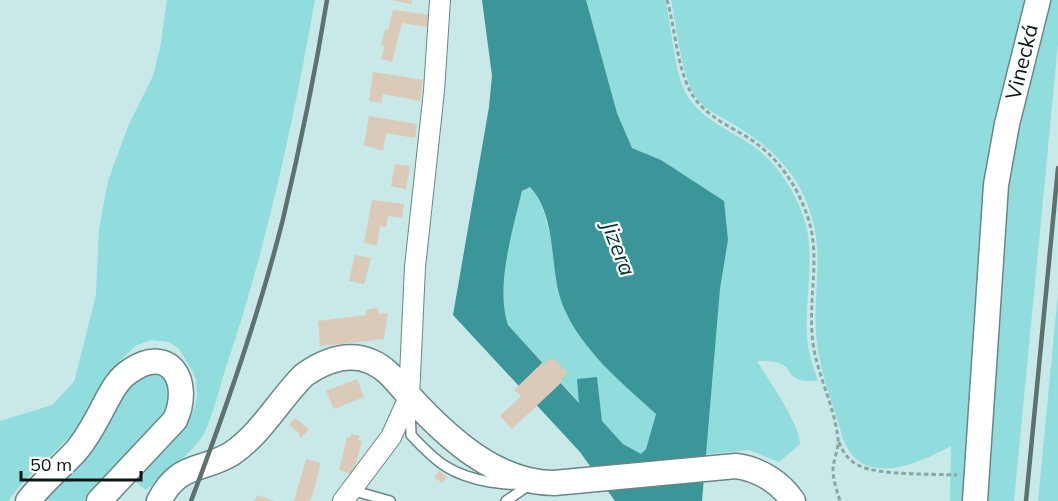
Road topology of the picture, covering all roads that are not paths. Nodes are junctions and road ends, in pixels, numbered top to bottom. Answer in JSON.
{"nodes":[{"id":1,"x":440,"y":0,"type":"edge"},
{"id":2,"x":1038,"y":0,"type":"edge"},
{"id":3,"x":410,"y":397,"type":"junction"},
{"id":4,"x":544,"y":482,"type":"junction"},
{"id":5,"x":347,"y":496,"type":"edge"},
{"id":6,"x":28,"y":501,"type":"edge"},
{"id":7,"x":99,"y":501,"type":"edge"},
{"id":8,"x":159,"y":501,"type":"edge"},
{"id":9,"x":390,"y":501,"type":"edge"},
{"id":10,"x":506,"y":501,"type":"edge"},
{"id":11,"x":793,"y":501,"type":"edge"},
{"id":12,"x":975,"y":501,"type":"edge"}],
"edges":[{"from":1,"to":3,"type":"street"},
{"from":2,"to":12,"type":"street","name":"Vinecká"},
{"from":3,"to":4,"type":"street"},
{"from":3,"to":5,"type":"street"},
{"from":3,"to":8,"type":"street"},
{"from":4,"to":10,"type":"lane"},
{"from":4,"to":11,"type":"street"},
{"from":5,"to":9,"type":"lane"},
{"from":6,"to":7,"type":"street"}]}
